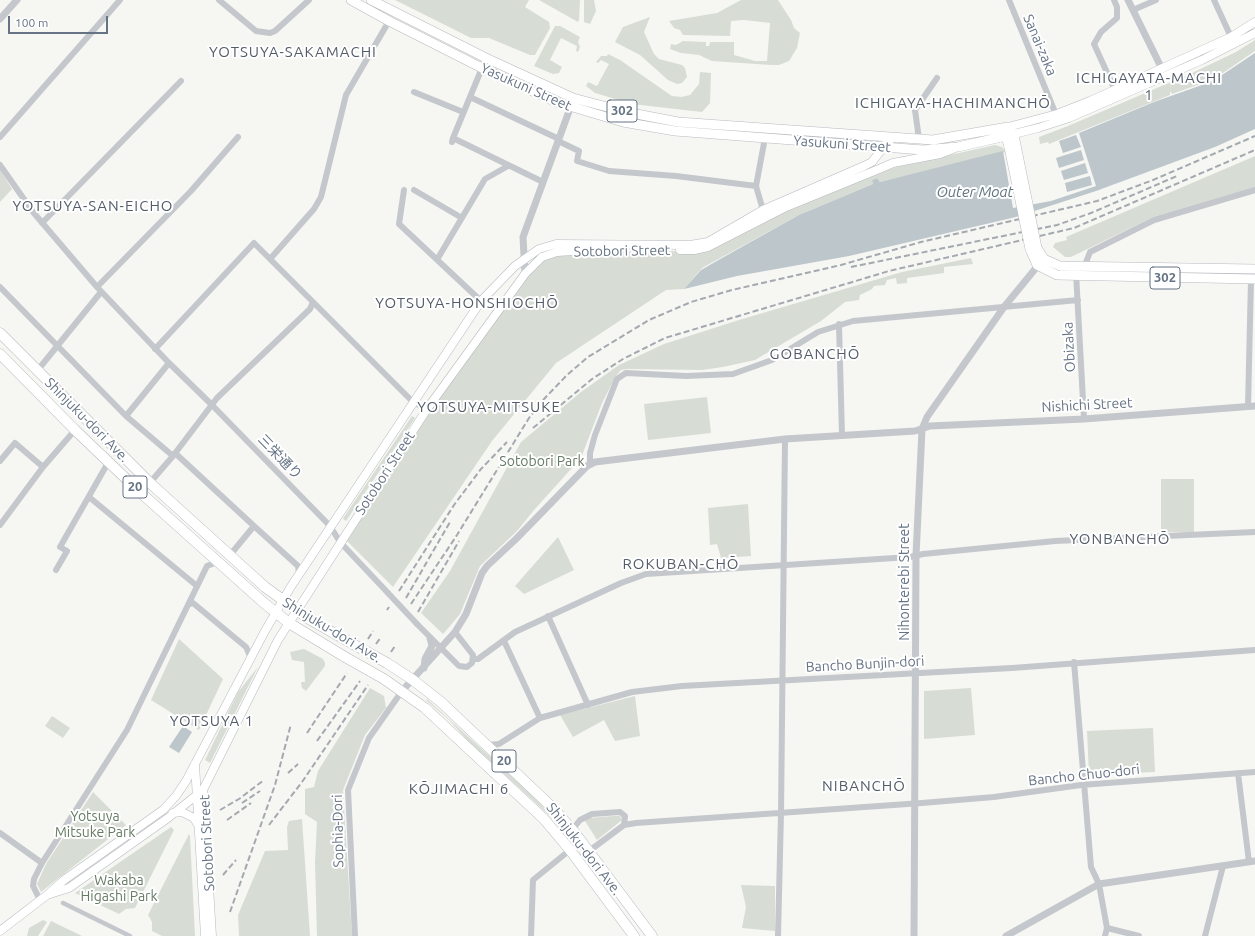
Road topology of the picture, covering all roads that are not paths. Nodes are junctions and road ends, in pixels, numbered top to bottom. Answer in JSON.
{"nodes":[{"id":1,"x":17,"y":0,"type":"edge"},
{"id":2,"x":120,"y":0,"type":"edge"},
{"id":3,"x":219,"y":0,"type":"edge"},
{"id":4,"x":308,"y":0,"type":"edge"},
{"id":5,"x":351,"y":0,"type":"edge"},
{"id":6,"x":371,"y":0,"type":"edge"},
{"id":7,"x":1009,"y":0,"type":"edge"},
{"id":8,"x":1114,"y":0,"type":"edge"},
{"id":9,"x":1128,"y":0,"type":"edge"},
{"id":10,"x":1156,"y":0,"type":"edge"},
{"id":11,"x":1214,"y":0,"type":"edge"},
{"id":12,"x":1133,"y":10,"type":"junction"},
{"id":13,"x":0,"y":19,"type":"edge"},
{"id":14,"x":388,"y":21,"type":"junction"},
{"id":15,"x":1255,"y":22,"type":"edge"},
{"id":16,"x":1255,"y":33,"type":"edge"},
{"id":17,"x":1231,"y":37,"type":"junction"},
{"id":18,"x":482,"y":68,"type":"junction"},
{"id":19,"x":1162,"y":69,"type":"junction"},
{"id":20,"x":937,"y":78,"type":"dead end"},
{"id":21,"x":181,"y":82,"type":"dead end"},
{"id":22,"x":1115,"y":90,"type":"junction"},
{"id":23,"x":414,"y":92,"type":"dead end"},
{"id":24,"x":470,"y":97,"type":"junction"},
{"id":25,"x":573,"y":98,"type":"junction"},
{"id":26,"x":570,"y":107,"type":"junction"},
{"id":27,"x":463,"y":112,"type":"junction"},
{"id":28,"x":1058,"y":118,"type":"junction"},
{"id":29,"x":1009,"y":133,"type":"junction"},
{"id":30,"x":0,"y":137,"type":"edge"},
{"id":31,"x":238,"y":137,"type":"dead end"},
{"id":32,"x":895,"y":137,"type":"junction"},
{"id":33,"x":765,"y":138,"type":"junction"},
{"id":34,"x":919,"y":139,"type":"junction"},
{"id":35,"x":558,"y":140,"type":"junction"},
{"id":36,"x":883,"y":147,"type":"junction"},
{"id":37,"x":958,"y":147,"type":"junction"},
{"id":38,"x":0,"y":165,"type":"edge"},
{"id":39,"x":508,"y":166,"type":"junction"},
{"id":40,"x":543,"y":182,"type":"junction"},
{"id":41,"x":756,"y":186,"type":"junction"},
{"id":42,"x":404,"y":190,"type":"dead end"},
{"id":43,"x":414,"y":190,"type":"dead end"},
{"id":44,"x":1255,"y":190,"type":"edge"},
{"id":45,"x":763,"y":210,"type":"junction"},
{"id":46,"x":462,"y":218,"type":"junction"},
{"id":47,"x":42,"y":223,"type":"junction"},
{"id":48,"x":1037,"y":255,"type":"junction"},
{"id":49,"x":438,"y":258,"type":"junction"},
{"id":50,"x":523,"y":258,"type":"junction"},
{"id":51,"x":270,"y":259,"type":"junction"},
{"id":52,"x":1255,"y":269,"type":"edge"},
{"id":53,"x":1076,"y":271,"type":"junction"},
{"id":54,"x":525,"y":274,"type":"junction"},
{"id":55,"x":1253,"y":279,"type":"edge"},
{"id":56,"x":0,"y":287,"type":"edge"},
{"id":57,"x":99,"y":290,"type":"junction"},
{"id":58,"x":1078,"y":300,"type":"junction"},
{"id":59,"x":481,"y":301,"type":"junction"},
{"id":60,"x":313,"y":302,"type":"junction"},
{"id":61,"x":1004,"y":307,"type":"junction"},
{"id":62,"x":840,"y":324,"type":"junction"},
{"id":63,"x":0,"y":333,"type":"edge"},
{"id":64,"x":57,"y":345,"type":"junction"},
{"id":65,"x":155,"y":349,"type":"junction"},
{"id":66,"x":0,"y":354,"type":"edge"},
{"id":67,"x":168,"y":363,"type":"junction"},
{"id":68,"x":37,"y":371,"type":"junction"},
{"id":69,"x":413,"y":402,"type":"junction"},
{"id":70,"x":212,"y":404,"type":"junction"},
{"id":71,"x":1252,"y":407,"type":"edge"},
{"id":72,"x":427,"y":409,"type":"junction"},
{"id":73,"x":126,"y":416,"type":"junction"},
{"id":74,"x":1084,"y":419,"type":"junction"},
{"id":75,"x":922,"y":429,"type":"junction"},
{"id":76,"x":75,"y":430,"type":"junction"},
{"id":77,"x":842,"y":436,"type":"junction"},
{"id":78,"x":785,"y":439,"type":"junction"},
{"id":79,"x":174,"y":454,"type":"junction"},
{"id":80,"x":0,"y":460,"type":"edge"},
{"id":81,"x":109,"y":462,"type":"junction"},
{"id":82,"x":590,"y":464,"type":"junction"},
{"id":83,"x":43,"y":467,"type":"junction"},
{"id":84,"x":150,"y":483,"type":"junction"},
{"id":85,"x":141,"y":493,"type":"junction"},
{"id":86,"x":89,"y":497,"type":"junction"},
{"id":87,"x":0,"y":525,"type":"edge"},
{"id":88,"x":254,"y":526,"type":"junction"},
{"id":89,"x":330,"y":526,"type":"junction"},
{"id":90,"x":1255,"y":532,"type":"edge"},
{"id":91,"x":340,"y":542,"type":"junction"},
{"id":92,"x":230,"y":555,"type":"junction"},
{"id":93,"x":916,"y":556,"type":"junction"},
{"id":94,"x":217,"y":562,"type":"junction"},
{"id":95,"x":784,"y":565,"type":"junction"},
{"id":96,"x":56,"y":570,"type":"dead end"},
{"id":97,"x":299,"y":574,"type":"junction"},
{"id":98,"x":197,"y":586,"type":"junction"},
{"id":99,"x":283,"y":600,"type":"junction"},
{"id":100,"x":189,"y":604,"type":"junction"},
{"id":101,"x":297,"y":611,"type":"junction"},
{"id":102,"x":275,"y":613,"type":"junction"},
{"id":103,"x":548,"y":616,"type":"junction"},
{"id":104,"x":289,"y":623,"type":"junction"},
{"id":105,"x":455,"y":632,"type":"junction"},
{"id":106,"x":430,"y":638,"type":"junction"},
{"id":107,"x":502,"y":642,"type":"junction"},
{"id":108,"x":442,"y":649,"type":"junction"},
{"id":109,"x":1255,"y":650,"type":"edge"},
{"id":110,"x":251,"y":658,"type":"junction"},
{"id":111,"x":473,"y":659,"type":"junction"},
{"id":112,"x":1074,"y":662,"type":"junction"},
{"id":113,"x":424,"y":668,"type":"junction"},
{"id":114,"x":916,"y":674,"type":"junction"},
{"id":115,"x":413,"y":680,"type":"junction"},
{"id":116,"x":783,"y":681,"type":"junction"},
{"id":117,"x":402,"y":691,"type":"junction"},
{"id":118,"x":588,"y":705,"type":"junction"},
{"id":119,"x":540,"y":718,"type":"junction"},
{"id":120,"x":487,"y":745,"type":"junction"},
{"id":121,"x":195,"y":763,"type":"junction"},
{"id":122,"x":1255,"y":772,"type":"edge"},
{"id":123,"x":1238,"y":773,"type":"junction"},
{"id":124,"x":1085,"y":785,"type":"junction"},
{"id":125,"x":200,"y":793,"type":"junction"},
{"id":126,"x":188,"y":802,"type":"junction"},
{"id":127,"x":916,"y":803,"type":"junction"},
{"id":128,"x":198,"y":806,"type":"junction"},
{"id":129,"x":163,"y":810,"type":"junction"},
{"id":130,"x":173,"y":813,"type":"junction"},
{"id":131,"x":781,"y":813,"type":"junction"},
{"id":132,"x":204,"y":815,"type":"junction"},
{"id":133,"x":624,"y":824,"type":"junction"},
{"id":134,"x":198,"y":825,"type":"junction"},
{"id":135,"x":572,"y":830,"type":"junction"},
{"id":136,"x":0,"y":833,"type":"edge"},
{"id":137,"x":581,"y":841,"type":"junction"},
{"id":138,"x":570,"y":850,"type":"junction"},
{"id":139,"x":589,"y":852,"type":"junction"},
{"id":140,"x":577,"y":860,"type":"junction"},
{"id":141,"x":1252,"y":862,"type":"edge"},
{"id":142,"x":42,"y":863,"type":"junction"},
{"id":143,"x":1223,"y":866,"type":"junction"},
{"id":144,"x":1099,"y":884,"type":"junction"},
{"id":145,"x":44,"y":897,"type":"junction"},
{"id":146,"x":63,"y":903,"type":"dead end"},
{"id":147,"x":1107,"y":928,"type":"junction"},
{"id":148,"x":0,"y":931,"type":"edge"},
{"id":149,"x":130,"y":936,"type":"edge"},
{"id":150,"x":205,"y":936,"type":"edge"},
{"id":151,"x":212,"y":936,"type":"edge"},
{"id":152,"x":355,"y":936,"type":"edge"},
{"id":153,"x":532,"y":936,"type":"edge"},
{"id":154,"x":634,"y":936,"type":"edge"},
{"id":155,"x":652,"y":936,"type":"edge"},
{"id":156,"x":778,"y":936,"type":"edge"},
{"id":157,"x":914,"y":936,"type":"edge"},
{"id":158,"x":1006,"y":936,"type":"edge"},
{"id":159,"x":1105,"y":936,"type":"edge"},
{"id":160,"x":1139,"y":936,"type":"edge"},
{"id":161,"x":1205,"y":936,"type":"edge"}],
"edges":[{"from":1,"to":13,"type":"street"},
{"from":2,"to":30,"type":"street"},
{"from":3,"to":4,"type":"street"},
{"from":5,"to":14,"type":"main road","name":"Yasukuni Street","number":"302"},
{"from":6,"to":25,"type":"main road","name":"Yasukuni Street","number":"302"},
{"from":7,"to":28,"type":"street","name":"Sanai-zaka"},
{"from":8,"to":22,"type":"street"},
{"from":9,"to":12,"type":"street"},
{"from":10,"to":12,"type":"street"},
{"from":11,"to":17,"type":"street"},
{"from":12,"to":19,"type":"street"},
{"from":14,"to":18,"type":"main road","name":"Yasukuni Street","number":"302"},
{"from":14,"to":51,"type":"street"},
{"from":15,"to":17,"type":"main road"},
{"from":16,"to":28,"type":"main road"},
{"from":17,"to":19,"type":"main road"},
{"from":18,"to":24,"type":"street"},
{"from":18,"to":26,"type":"main road","name":"Yasukuni Street","number":"302"},
{"from":19,"to":22,"type":"main road"},
{"from":20,"to":34,"type":"street"},
{"from":21,"to":47,"type":"street"},
{"from":22,"to":28,"type":"main road"},
{"from":23,"to":27,"type":"street"},
{"from":24,"to":27,"type":"street"},
{"from":24,"to":35,"type":"street"},
{"from":25,"to":26,"type":"street"},
{"from":25,"to":32,"type":"main road","name":"Yasukuni Street","number":"302"},
{"from":26,"to":33,"type":"main road","name":"Yasukuni Street","number":"302"},
{"from":26,"to":35,"type":"street"},
{"from":27,"to":39,"type":"street"},
{"from":28,"to":29,"type":"main road"},
{"from":29,"to":34,"type":"main road","name":"Yasukuni Street","number":"302"},
{"from":29,"to":37,"type":"main road","name":"Yasukuni Street","number":"302"},
{"from":29,"to":48,"type":"main road","bridge":true},
{"from":31,"to":57,"type":"street"},
{"from":32,"to":34,"type":"main road","name":"Yasukuni Street","number":"302"},
{"from":32,"to":36,"type":"main road","name":"Sotobori Street"},
{"from":33,"to":36,"type":"main road","name":"Yasukuni Street","number":"302"},
{"from":33,"to":41,"type":"street"},
{"from":35,"to":40,"type":"street"},
{"from":35,"to":41,"type":"street"},
{"from":36,"to":37,"type":"main road","name":"Yasukuni Street","number":"302"},
{"from":36,"to":45,"type":"main road","name":"Sotobori Street"},
{"from":37,"to":54,"type":"main road","name":"Sotobori Street"},
{"from":38,"to":47,"type":"street","name":"三栄通り"},
{"from":39,"to":40,"type":"street"},
{"from":39,"to":46,"type":"street"},
{"from":40,"to":50,"type":"street"},
{"from":41,"to":45,"type":"street"},
{"from":42,"to":49,"type":"street"},
{"from":43,"to":46,"type":"street"},
{"from":44,"to":53,"type":"street"},
{"from":45,"to":50,"type":"main road","name":"Sotobori Street"},
{"from":46,"to":49,"type":"street"},
{"from":47,"to":57,"type":"street","name":"三栄通り"},
{"from":48,"to":53,"type":"main road","number":"302"},
{"from":48,"to":61,"type":"street","name":"Nihonterebi Street"},
{"from":49,"to":59,"type":"street"},
{"from":50,"to":54,"type":"street"},
{"from":50,"to":59,"type":"main road","name":"Sotobori Street"},
{"from":51,"to":60,"type":"street"},
{"from":51,"to":65,"type":"street"},
{"from":52,"to":53,"type":"main road","number":"302"},
{"from":53,"to":55,"type":"main road","number":"302"},
{"from":53,"to":58,"type":"street","name":"Obizaka"},
{"from":54,"to":72,"type":"main road","name":"Sotobori Street"},
{"from":55,"to":71,"type":"street"},
{"from":56,"to":64,"type":"street"},
{"from":57,"to":64,"type":"street"},
{"from":57,"to":65,"type":"street","name":"三栄通り"},
{"from":58,"to":61,"type":"street"},
{"from":58,"to":74,"type":"street","name":"Obizaka"},
{"from":59,"to":69,"type":"main road","name":"Sotobori Street"},
{"from":60,"to":69,"type":"street"},
{"from":60,"to":70,"type":"street"},
{"from":61,"to":62,"type":"street"},
{"from":61,"to":75,"type":"street","name":"Nihonterebi Street"},
{"from":62,"to":77,"type":"street"},
{"from":62,"to":82,"type":"street"},
{"from":63,"to":68,"type":"highway","name":"Shinjuku-dori Ave.","number":"20"},
{"from":64,"to":68,"type":"street"},
{"from":64,"to":73,"type":"street"},
{"from":65,"to":67,"type":"street","name":"三栄通り"},
{"from":66,"to":76,"type":"highway","name":"Shinjuku-dori Ave.","number":"20"},
{"from":67,"to":70,"type":"street","name":"三栄通り"},
{"from":67,"to":73,"type":"street"},
{"from":68,"to":84,"type":"highway","name":"Shinjuku-dori Ave.","number":"20"},
{"from":69,"to":72,"type":"street"},
{"from":69,"to":89,"type":"main road","name":"Sotobori Street"},
{"from":70,"to":79,"type":"street"},
{"from":70,"to":89,"type":"street","name":"三栄通り"},
{"from":71,"to":74,"type":"street","name":"Nishichi Street"},
{"from":72,"to":91,"type":"main road","name":"Sotobori Street"},
{"from":73,"to":79,"type":"street"},
{"from":74,"to":75,"type":"street","name":"Nishichi Street"},
{"from":75,"to":77,"type":"street","name":"Nishichi Street"},
{"from":75,"to":93,"type":"street","name":"Nihonterebi Street"},
{"from":76,"to":81,"type":"highway","name":"Shinjuku-dori Ave.","number":"20"},
{"from":76,"to":83,"type":"street"},
{"from":77,"to":78,"type":"street","name":"Nishichi Street"},
{"from":78,"to":82,"type":"street","name":"Nishichi Street"},
{"from":78,"to":95,"type":"street"},
{"from":79,"to":84,"type":"street"},
{"from":79,"to":88,"type":"street"},
{"from":80,"to":83,"type":"street"},
{"from":81,"to":85,"type":"highway","name":"Shinjuku-dori Ave.","number":"20"},
{"from":81,"to":86,"type":"street"},
{"from":82,"to":105,"type":"street"},
{"from":83,"to":87,"type":"street"},
{"from":84,"to":85,"type":"street"},
{"from":84,"to":92,"type":"highway","name":"Shinjuku-dori Ave.","number":"20"},
{"from":85,"to":94,"type":"highway","name":"Shinjuku-dori Ave.","number":"20"},
{"from":86,"to":96,"type":"street"},
{"from":86,"to":98,"type":"street"},
{"from":88,"to":92,"type":"street"},
{"from":88,"to":97,"type":"street"},
{"from":89,"to":91,"type":"street","name":"三栄通り"},
{"from":89,"to":97,"type":"main road","name":"Sotobori Street"},
{"from":90,"to":93,"type":"street"},
{"from":91,"to":101,"type":"main road","name":"Sotobori Street"},
{"from":91,"to":106,"type":"street","name":"三栄通り","bridge":true},
{"from":92,"to":99,"type":"highway","name":"Shinjuku-dori Ave.","number":"20"},
{"from":93,"to":95,"type":"street"},
{"from":93,"to":114,"type":"street","name":"Nihonterebi Street"},
{"from":94,"to":98,"type":"street"},
{"from":94,"to":102,"type":"highway","name":"Shinjuku-dori Ave.","number":"20"},
{"from":95,"to":103,"type":"street"},
{"from":95,"to":116,"type":"street"},
{"from":97,"to":99,"type":"main road","name":"Sotobori Street"},
{"from":98,"to":100,"type":"street"},
{"from":99,"to":101,"type":"highway","name":"Shinjuku-dori Ave.","number":"20"},
{"from":99,"to":102,"type":"main road","name":"Sotobori Street"},
{"from":100,"to":110,"type":"street"},
{"from":100,"to":142,"type":"street"},
{"from":101,"to":104,"type":"main road","name":"Sotobori Street"},
{"from":101,"to":115,"type":"highway","name":"Shinjuku-dori Ave.","number":"20","bridge":true},
{"from":102,"to":104,"type":"highway","name":"Shinjuku-dori Ave.","number":"20"},
{"from":102,"to":110,"type":"main road","name":"Sotobori Street"},
{"from":103,"to":107,"type":"street"},
{"from":103,"to":118,"type":"street"},
{"from":104,"to":117,"type":"highway","name":"Shinjuku-dori Ave.","number":"20","bridge":true},
{"from":104,"to":125,"type":"main road","name":"Sotobori Street"},
{"from":105,"to":108,"type":"street"},
{"from":105,"to":111,"type":"street"},
{"from":106,"to":108,"type":"street","name":"三栄通り"},
{"from":106,"to":113,"type":"street"},
{"from":107,"to":111,"type":"street"},
{"from":107,"to":119,"type":"street"},
{"from":108,"to":111,"type":"street","name":"三栄通り"},
{"from":108,"to":113,"type":"street"},
{"from":109,"to":112,"type":"street","name":"Bancho Bunjin-dori"},
{"from":110,"to":121,"type":"main road","name":"Sotobori Street"},
{"from":112,"to":114,"type":"street","name":"Bancho Bunjin-dori"},
{"from":112,"to":124,"type":"street"},
{"from":113,"to":115,"type":"street"},
{"from":114,"to":116,"type":"street","name":"Bancho Bunjin-dori"},
{"from":114,"to":127,"type":"street","name":"Nihonterebi Street"},
{"from":115,"to":117,"type":"street"},
{"from":115,"to":120,"type":"highway","name":"Shinjuku-dori Ave.","number":"20"},
{"from":116,"to":118,"type":"street","name":"Bancho Bunjin-dori"},
{"from":116,"to":131,"type":"street"},
{"from":117,"to":138,"type":"highway","name":"Shinjuku-dori Ave.","number":"20"},
{"from":117,"to":152,"type":"street","name":"Sophia-Dori"},
{"from":118,"to":119,"type":"street","name":"Bancho Bunjin-dori"},
{"from":119,"to":120,"type":"street","name":"Bancho Bunjin-dori"},
{"from":120,"to":135,"type":"highway","name":"Shinjuku-dori Ave.","number":"20"},
{"from":121,"to":125,"type":"main road","name":"Sotobori Street"},
{"from":121,"to":129,"type":"main road"},
{"from":122,"to":123,"type":"street","name":"Bancho Chuo-dori"},
{"from":123,"to":124,"type":"street","name":"Bancho Chuo-dori"},
{"from":123,"to":141,"type":"street"},
{"from":124,"to":127,"type":"street","name":"Bancho Chuo-dori"},
{"from":124,"to":144,"type":"street"},
{"from":125,"to":126,"type":"main road"},
{"from":125,"to":128,"type":"main road","name":"Sotobori Street"},
{"from":125,"to":132,"type":"main road","name":"Sotobori Street"},
{"from":126,"to":128,"type":"main road"},
{"from":126,"to":129,"type":"main road"},
{"from":126,"to":130,"type":"main road"},
{"from":127,"to":131,"type":"street","name":"Bancho Chuo-dori"},
{"from":127,"to":157,"type":"street","name":"Nihonterebi Street"},
{"from":128,"to":132,"type":"main road"},
{"from":128,"to":134,"type":"main road","name":"Sotobori Street"},
{"from":129,"to":145,"type":"main road"},
{"from":130,"to":134,"type":"main road"},
{"from":130,"to":145,"type":"main road"},
{"from":131,"to":133,"type":"street","name":"Bancho Chuo-dori"},
{"from":131,"to":156,"type":"street"},
{"from":132,"to":151,"type":"main road","name":"Sotobori Street"},
{"from":133,"to":135,"type":"street"},
{"from":133,"to":139,"type":"street"},
{"from":134,"to":150,"type":"main road","name":"Sotobori Street"},
{"from":135,"to":137,"type":"highway","name":"Shinjuku-dori Ave.","number":"20"},
{"from":136,"to":142,"type":"street"},
{"from":137,"to":138,"type":"street"},
{"from":137,"to":139,"type":"highway","name":"Shinjuku-dori Ave.","number":"20"},
{"from":138,"to":140,"type":"highway","name":"Shinjuku-dori Ave.","number":"20"},
{"from":138,"to":153,"type":"street"},
{"from":139,"to":140,"type":"street"},
{"from":139,"to":155,"type":"highway","name":"Shinjuku-dori Ave.","number":"20"},
{"from":140,"to":154,"type":"highway","name":"Shinjuku-dori Ave.","number":"20"},
{"from":141,"to":143,"type":"street"},
{"from":142,"to":145,"type":"street"},
{"from":143,"to":144,"type":"street"},
{"from":143,"to":161,"type":"street"},
{"from":144,"to":147,"type":"street"},
{"from":144,"to":158,"type":"street"},
{"from":145,"to":148,"type":"main road"},
{"from":146,"to":149,"type":"street"},
{"from":147,"to":159,"type":"street"},
{"from":147,"to":160,"type":"street"}]}
